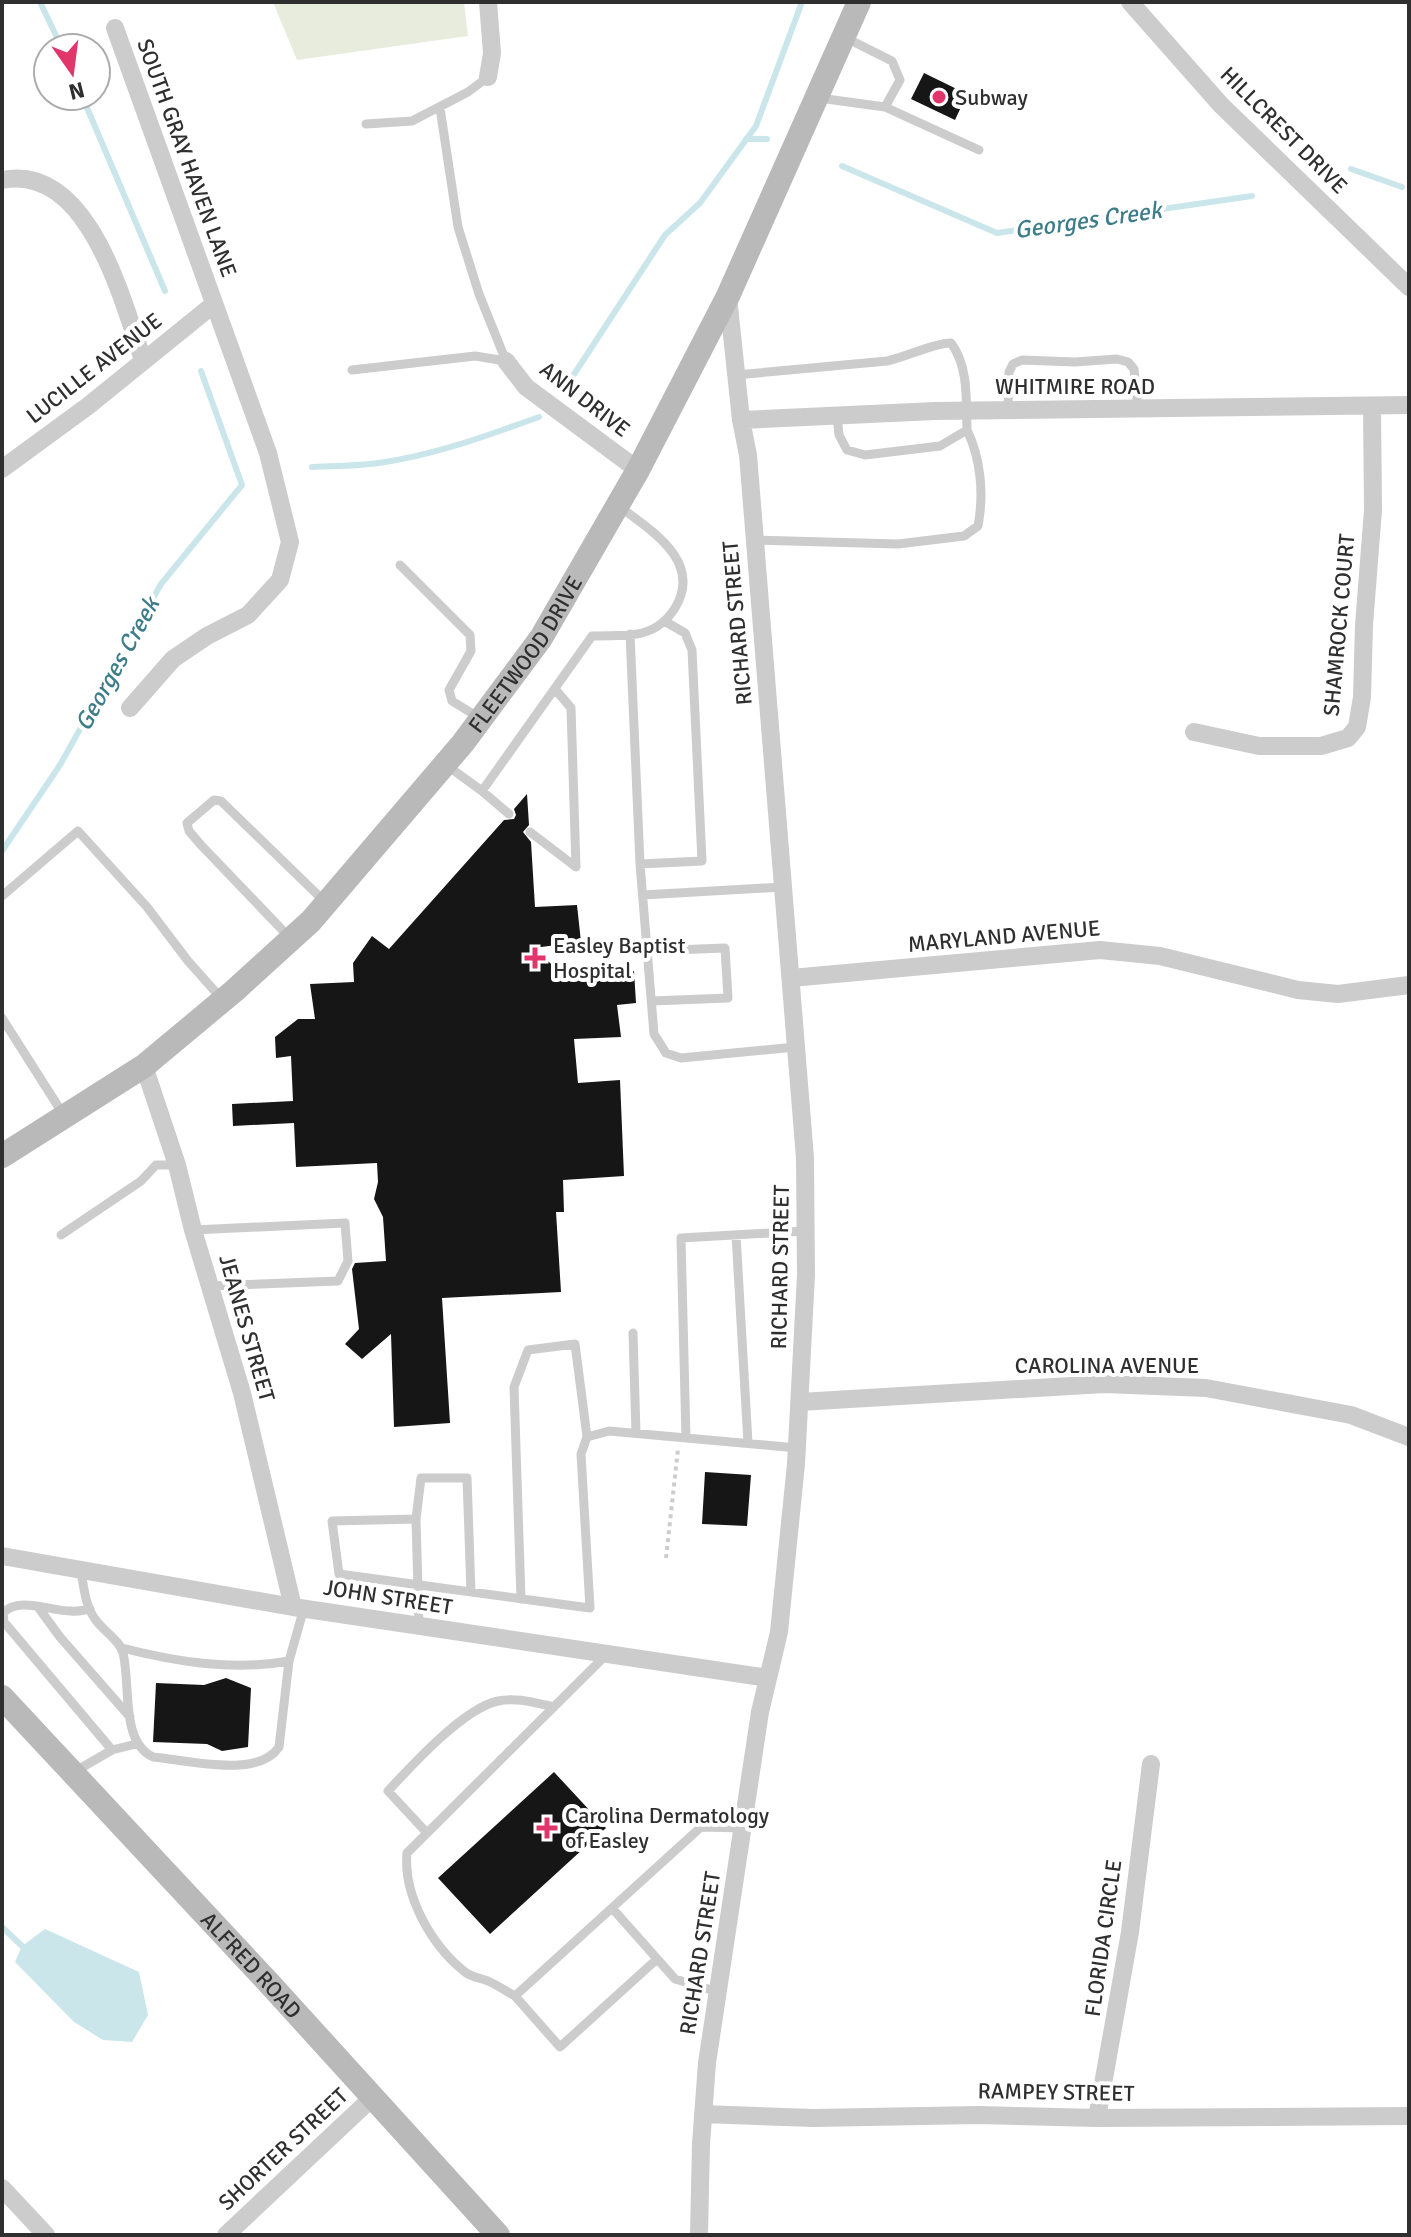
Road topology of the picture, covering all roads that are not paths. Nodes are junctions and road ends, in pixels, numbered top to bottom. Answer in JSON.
{"nodes":[{"id":1,"x":488,"y":2,"type":"edge"},
{"id":2,"x":859,"y":2,"type":"edge"},
{"id":3,"x":1130,"y":2,"type":"edge"},
{"id":4,"x":115,"y":28,"type":"dead end"},
{"id":5,"x":844,"y":36,"type":"junction"},
{"id":6,"x":488,"y":77,"type":"joint"},
{"id":7,"x":816,"y":98,"type":"junction"},
{"id":8,"x":885,"y":107,"type":"junction"},
{"id":9,"x":440,"y":108,"type":"junction"},
{"id":10,"x":366,"y":124,"type":"dead end"},
{"id":11,"x":979,"y":150,"type":"dead end"},
{"id":12,"x":2,"y":180,"type":"edge"},
{"id":13,"x":1409,"y":287,"type":"edge"},
{"id":14,"x":728,"y":296,"type":"junction"},
{"id":15,"x":214,"y":304,"type":"junction"},
{"id":16,"x":143,"y":360,"type":"junction"},
{"id":17,"x":506,"y":361,"type":"junction"},
{"id":18,"x":352,"y":370,"type":"dead end"},
{"id":19,"x":736,"y":375,"type":"junction"},
{"id":20,"x":1409,"y":405,"type":"edge"},
{"id":21,"x":1372,"y":406,"type":"junction"},
{"id":22,"x":1138,"y":409,"type":"junction"},
{"id":23,"x":1008,"y":410,"type":"junction"},
{"id":24,"x":837,"y":415,"type":"junction"},
{"id":25,"x":741,"y":420,"type":"junction"},
{"id":26,"x":967,"y":420,"type":"junction"},
{"id":27,"x":2,"y":469,"type":"edge"},
{"id":28,"x":638,"y":470,"type":"junction"},
{"id":29,"x":617,"y":505,"type":"junction"},
{"id":30,"x":755,"y":540,"type":"junction"},
{"id":31,"x":400,"y":565,"type":"dead end"},
{"id":32,"x":666,"y":622,"type":"junction"},
{"id":33,"x":630,"y":634,"type":"junction"},
{"id":34,"x":555,"y":689,"type":"junction"},
{"id":35,"x":130,"y":708,"type":"dead end"},
{"id":36,"x":481,"y":719,"type":"junction"},
{"id":37,"x":1194,"y":732,"type":"dead end"},
{"id":38,"x":445,"y":764,"type":"junction"},
{"id":39,"x":482,"y":791,"type":"junction"},
{"id":40,"x":509,"y":814,"type":"dead end"},
{"id":41,"x":530,"y":832,"type":"dead end"},
{"id":42,"x":640,"y":864,"type":"junction"},
{"id":43,"x":783,"y":887,"type":"junction"},
{"id":44,"x":643,"y":895,"type":"junction"},
{"id":45,"x":2,"y":896,"type":"edge"},
{"id":46,"x":326,"y":903,"type":"junction"},
{"id":47,"x":291,"y":939,"type":"junction"},
{"id":48,"x":648,"y":951,"type":"junction"},
{"id":49,"x":791,"y":978,"type":"junction"},
{"id":50,"x":1409,"y":985,"type":"edge"},
{"id":51,"x":223,"y":1000,"type":"junction"},
{"id":52,"x":652,"y":1001,"type":"junction"},
{"id":53,"x":2,"y":1018,"type":"edge"},
{"id":54,"x":796,"y":1047,"type":"junction"},
{"id":55,"x":144,"y":1066,"type":"junction"},
{"id":56,"x":65,"y":1117,"type":"junction"},
{"id":57,"x":2,"y":1156,"type":"edge"},
{"id":58,"x":177,"y":1165,"type":"junction"},
{"id":59,"x":193,"y":1230,"type":"junction"},
{"id":60,"x":806,"y":1231,"type":"junction"},
{"id":61,"x":61,"y":1235,"type":"dead end"},
{"id":62,"x":736,"y":1235,"type":"junction"},
{"id":63,"x":210,"y":1286,"type":"junction"},
{"id":64,"x":633,"y":1333,"type":"dead end"},
{"id":65,"x":800,"y":1402,"type":"junction"},
{"id":66,"x":636,"y":1433,"type":"junction"},
{"id":67,"x":587,"y":1437,"type":"junction"},
{"id":68,"x":1409,"y":1437,"type":"edge"},
{"id":69,"x":683,"y":1438,"type":"junction"},
{"id":70,"x":748,"y":1443,"type":"junction"},
{"id":71,"x":797,"y":1448,"type":"junction"},
{"id":72,"x":416,"y":1519,"type":"junction"},
{"id":73,"x":2,"y":1556,"type":"edge"},
{"id":74,"x":81,"y":1571,"type":"junction"},
{"id":75,"x":419,"y":1585,"type":"junction"},
{"id":76,"x":471,"y":1592,"type":"junction"},
{"id":77,"x":521,"y":1599,"type":"junction"},
{"id":78,"x":38,"y":1607,"type":"junction"},
{"id":79,"x":298,"y":1608,"type":"junction"},
{"id":80,"x":90,"y":1609,"type":"junction"},
{"id":81,"x":419,"y":1626,"type":"junction"},
{"id":82,"x":122,"y":1648,"type":"junction"},
{"id":83,"x":606,"y":1655,"type":"junction"},
{"id":84,"x":289,"y":1661,"type":"junction"},
{"id":85,"x":768,"y":1678,"type":"junction"},
{"id":86,"x":2,"y":1697,"type":"edge"},
{"id":87,"x":554,"y":1707,"type":"junction"},
{"id":88,"x":130,"y":1717,"type":"junction"},
{"id":89,"x":136,"y":1744,"type":"junction"},
{"id":90,"x":112,"y":1750,"type":"junction"},
{"id":91,"x":1151,"y":1764,"type":"dead end"},
{"id":92,"x":72,"y":1773,"type":"junction"},
{"id":93,"x":744,"y":1828,"type":"junction"},
{"id":94,"x":427,"y":1833,"type":"junction"},
{"id":95,"x":612,"y":1908,"type":"junction"},
{"id":96,"x":657,"y":1959,"type":"junction"},
{"id":97,"x":718,"y":1992,"type":"junction"},
{"id":98,"x":515,"y":1996,"type":"junction"},
{"id":99,"x":373,"y":2097,"type":"junction"},
{"id":100,"x":703,"y":2114,"type":"junction"},
{"id":101,"x":1409,"y":2116,"type":"edge"},
{"id":102,"x":1097,"y":2118,"type":"junction"},
{"id":103,"x":2,"y":2188,"type":"edge"},
{"id":104,"x":46,"y":2235,"type":"edge"},
{"id":105,"x":226,"y":2235,"type":"edge"},
{"id":106,"x":498,"y":2235,"type":"edge"},
{"id":107,"x":699,"y":2235,"type":"edge"}],
"edges":[{"from":1,"to":6,"type":"street"},
{"from":2,"to":5,"type":"street","name":"FLEETWOOD DRIVE"},
{"from":3,"to":13,"type":"street","name":"HILLCREST DRIVE"},
{"from":4,"to":15,"type":"street","name":"SOUTH GRAY HAVEN LANE"},
{"from":5,"to":7,"type":"street","name":"FLEETWOOD DRIVE"},
{"from":5,"to":8,"type":"lane"},
{"from":6,"to":9,"type":"lane"},
{"from":7,"to":8,"type":"lane"},
{"from":7,"to":14,"type":"street","name":"FLEETWOOD DRIVE"},
{"from":8,"to":11,"type":"lane"},
{"from":9,"to":10,"type":"lane"},
{"from":9,"to":17,"type":"lane"},
{"from":12,"to":16,"type":"street"},
{"from":14,"to":19,"type":"street","name":"RICHARD STREET"},
{"from":14,"to":28,"type":"street","name":"FLEETWOOD DRIVE"},
{"from":15,"to":16,"type":"street","name":"LUCILLE AVENUE"},
{"from":15,"to":35,"type":"street","name":"SOUTH GRAY HAVEN LANE"},
{"from":16,"to":27,"type":"street","name":"LUCILLE AVENUE"},
{"from":17,"to":18,"type":"lane"},
{"from":17,"to":28,"type":"street","name":"ANN DRIVE"},
{"from":19,"to":25,"type":"street","name":"RICHARD STREET"},
{"from":19,"to":26,"type":"lane"},
{"from":20,"to":21,"type":"street","name":"WHITMIRE ROAD"},
{"from":21,"to":22,"type":"street","name":"WHITMIRE ROAD"},
{"from":21,"to":37,"type":"street","name":"SHAMROCK COURT"},
{"from":22,"to":23,"type":"street","name":"WHITMIRE ROAD"},
{"from":22,"to":23,"type":"lane"},
{"from":23,"to":26,"type":"street","name":"WHITMIRE ROAD"},
{"from":24,"to":25,"type":"street","name":"WHITMIRE ROAD"},
{"from":24,"to":26,"type":"street","name":"WHITMIRE ROAD"},
{"from":24,"to":26,"type":"lane"},
{"from":25,"to":30,"type":"street","name":"RICHARD STREET"},
{"from":26,"to":30,"type":"lane"},
{"from":28,"to":29,"type":"street","name":"FLEETWOOD DRIVE"},
{"from":29,"to":32,"type":"lane"},
{"from":29,"to":36,"type":"street","name":"FLEETWOOD DRIVE"},
{"from":30,"to":43,"type":"street","name":"RICHARD STREET"},
{"from":31,"to":36,"type":"lane"},
{"from":32,"to":33,"type":"lane"},
{"from":32,"to":42,"type":"lane"},
{"from":33,"to":34,"type":"lane"},
{"from":33,"to":42,"type":"lane"},
{"from":34,"to":39,"type":"lane"},
{"from":34,"to":41,"type":"lane"},
{"from":36,"to":38,"type":"street","name":"FLEETWOOD DRIVE"},
{"from":38,"to":39,"type":"lane"},
{"from":38,"to":46,"type":"street","name":"FLEETWOOD DRIVE"},
{"from":39,"to":40,"type":"lane"},
{"from":42,"to":44,"type":"lane"},
{"from":43,"to":44,"type":"lane"},
{"from":43,"to":49,"type":"street","name":"RICHARD STREET"},
{"from":44,"to":48,"type":"lane"},
{"from":45,"to":51,"type":"lane"},
{"from":46,"to":47,"type":"street","name":"FLEETWOOD DRIVE"},
{"from":46,"to":47,"type":"lane"},
{"from":47,"to":51,"type":"street","name":"FLEETWOOD DRIVE"},
{"from":48,"to":52,"type":"lane"},
{"from":48,"to":52,"type":"lane"},
{"from":49,"to":50,"type":"street","name":"MARYLAND AVENUE"},
{"from":49,"to":54,"type":"street","name":"RICHARD STREET"},
{"from":51,"to":55,"type":"street","name":"FLEETWOOD DRIVE"},
{"from":52,"to":54,"type":"lane"},
{"from":53,"to":56,"type":"lane"},
{"from":54,"to":60,"type":"street","name":"RICHARD STREET"},
{"from":55,"to":56,"type":"street","name":"FLEETWOOD DRIVE"},
{"from":55,"to":58,"type":"street","name":"JEANES STREET"},
{"from":56,"to":57,"type":"street","name":"FLEETWOOD DRIVE"},
{"from":58,"to":59,"type":"street","name":"JEANES STREET"},
{"from":58,"to":61,"type":"lane"},
{"from":59,"to":63,"type":"street","name":"JEANES STREET"},
{"from":59,"to":63,"type":"lane"},
{"from":60,"to":62,"type":"lane"},
{"from":60,"to":65,"type":"street","name":"RICHARD STREET"},
{"from":62,"to":69,"type":"lane"},
{"from":62,"to":70,"type":"lane"},
{"from":63,"to":79,"type":"street","name":"JEANES STREET"},
{"from":64,"to":66,"type":"lane"},
{"from":65,"to":68,"type":"street","name":"CAROLINA AVENUE"},
{"from":65,"to":71,"type":"street","name":"RICHARD STREET"},
{"from":66,"to":67,"type":"lane"},
{"from":66,"to":69,"type":"lane"},
{"from":67,"to":77,"type":"lane"},
{"from":67,"to":77,"type":"lane"},
{"from":69,"to":70,"type":"lane"},
{"from":70,"to":71,"type":"lane"},
{"from":71,"to":85,"type":"street","name":"RICHARD STREET"},
{"from":72,"to":75,"type":"lane"},
{"from":72,"to":75,"type":"lane"},
{"from":72,"to":76,"type":"lane"},
{"from":73,"to":74,"type":"street","name":"JOHN STREET"},
{"from":74,"to":79,"type":"street","name":"JOHN STREET"},
{"from":74,"to":80,"type":"lane"},
{"from":75,"to":76,"type":"lane"},
{"from":75,"to":81,"type":"lane"},
{"from":76,"to":77,"type":"lane"},
{"from":78,"to":80,"type":"lane"},
{"from":78,"to":88,"type":"lane"},
{"from":78,"to":90,"type":"lane"},
{"from":79,"to":81,"type":"street","name":"JOHN STREET"},
{"from":79,"to":84,"type":"lane"},
{"from":80,"to":82,"type":"lane"},
{"from":81,"to":83,"type":"street","name":"JOHN STREET"},
{"from":82,"to":84,"type":"lane"},
{"from":82,"to":88,"type":"lane"},
{"from":83,"to":85,"type":"street","name":"JOHN STREET"},
{"from":83,"to":87,"type":"lane"},
{"from":84,"to":89,"type":"lane"},
{"from":85,"to":93,"type":"street","name":"RICHARD STREET"},
{"from":86,"to":92,"type":"street","name":"ALFRED ROAD"},
{"from":87,"to":94,"type":"lane"},
{"from":87,"to":94,"type":"lane"},
{"from":88,"to":89,"type":"lane"},
{"from":89,"to":90,"type":"lane"},
{"from":90,"to":92,"type":"lane"},
{"from":91,"to":102,"type":"street","name":"FLORIDA CIRCLE"},
{"from":92,"to":99,"type":"street","name":"ALFRED ROAD"},
{"from":93,"to":95,"type":"lane"},
{"from":93,"to":97,"type":"street","name":"RICHARD STREET"},
{"from":94,"to":98,"type":"lane"},
{"from":95,"to":96,"type":"lane"},
{"from":95,"to":98,"type":"lane"},
{"from":96,"to":97,"type":"lane"},
{"from":96,"to":98,"type":"lane"},
{"from":97,"to":100,"type":"street","name":"RICHARD STREET"},
{"from":99,"to":105,"type":"street","name":"SHORTER STREET"},
{"from":99,"to":106,"type":"street","name":"ALFRED ROAD"},
{"from":100,"to":102,"type":"street","name":"RAMPEY STREET"},
{"from":100,"to":107,"type":"street","name":"RICHARD STREET"},
{"from":101,"to":102,"type":"street","name":"RAMPEY STREET"},
{"from":103,"to":104,"type":"street"}]}
